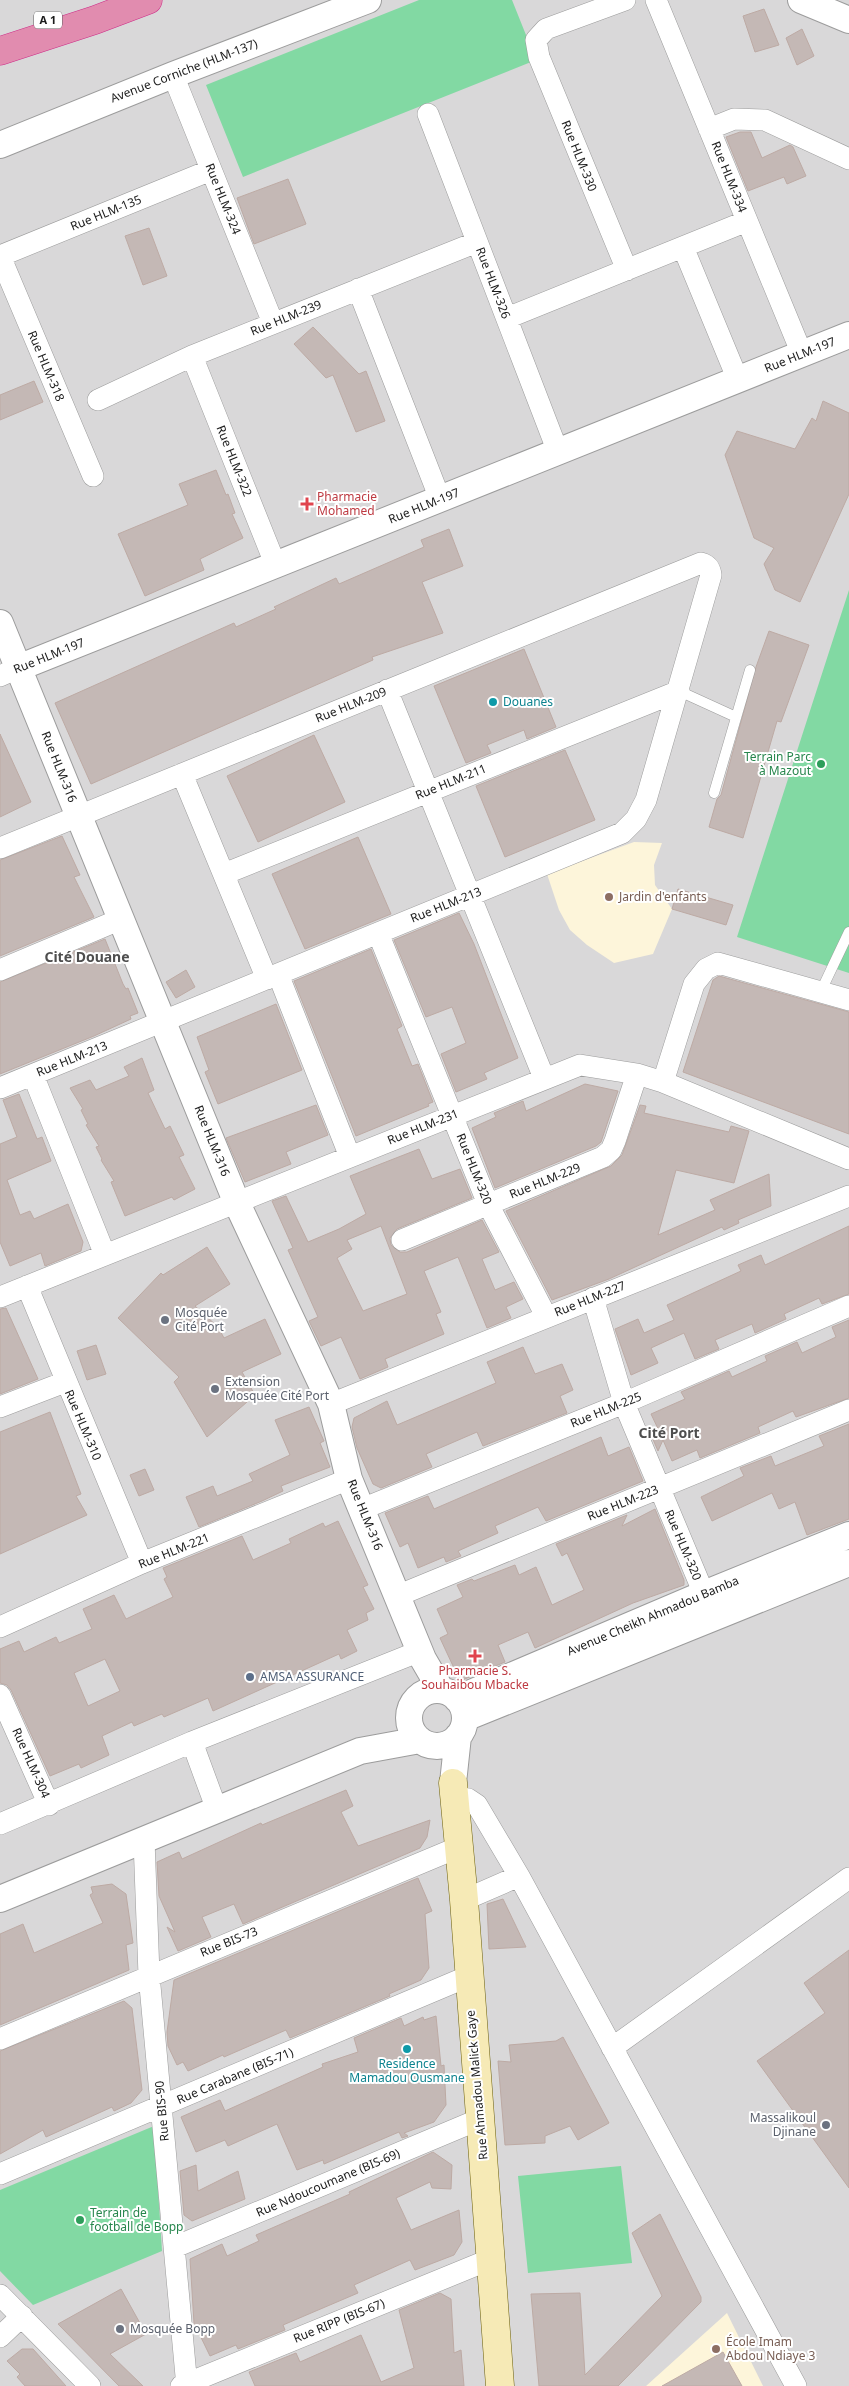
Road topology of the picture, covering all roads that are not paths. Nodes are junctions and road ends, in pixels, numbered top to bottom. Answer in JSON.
{"nodes":[{"id":1,"x":97,"y":0,"type":"edge"},
{"id":2,"x":148,"y":0,"type":"edge"},
{"id":3,"x":368,"y":0,"type":"edge"},
{"id":4,"x":625,"y":0,"type":"edge"},
{"id":5,"x":656,"y":0,"type":"edge"},
{"id":6,"x":800,"y":0,"type":"edge"},
{"id":7,"x":849,"y":20,"type":"edge"},
{"id":8,"x":0,"y":42,"type":"edge"},
{"id":9,"x":0,"y":51,"type":"edge"},
{"id":10,"x":173,"y":75,"type":"junction"},
{"id":11,"x":428,"y":114,"type":"dead end"},
{"id":12,"x":709,"y":130,"type":"junction"},
{"id":13,"x":0,"y":146,"type":"edge"},
{"id":14,"x":849,"y":159,"type":"edge"},
{"id":15,"x":211,"y":170,"type":"junction"},
{"id":16,"x":747,"y":221,"type":"junction"},
{"id":17,"x":477,"y":242,"type":"junction"},
{"id":18,"x":683,"y":247,"type":"junction"},
{"id":19,"x":0,"y":256,"type":"edge"},
{"id":20,"x":626,"y":270,"type":"junction"},
{"id":21,"x":358,"y":290,"type":"junction"},
{"id":22,"x":506,"y":318,"type":"junction"},
{"id":23,"x":274,"y":323,"type":"junction"},
{"id":24,"x":849,"y":335,"type":"edge"},
{"id":25,"x":802,"y":354,"type":"junction"},
{"id":26,"x":192,"y":356,"type":"junction"},
{"id":27,"x":738,"y":380,"type":"junction"},
{"id":28,"x":98,"y":400,"type":"dead end"},
{"id":29,"x":558,"y":452,"type":"junction"},
{"id":30,"x":93,"y":476,"type":"dead end"},
{"id":31,"x":440,"y":499,"type":"junction"},
{"id":32,"x":701,"y":563,"type":"joint"},
{"id":33,"x":276,"y":566,"type":"junction"},
{"id":34,"x":0,"y":623,"type":"edge"},
{"id":35,"x":750,"y":670,"type":"dead end"},
{"id":36,"x":9,"y":672,"type":"edge"},
{"id":37,"x":387,"y":690,"type":"junction"},
{"id":38,"x":679,"y":691,"type":"junction"},
{"id":39,"x":736,"y":717,"type":"junction"},
{"id":40,"x":182,"y":774,"type":"junction"},
{"id":41,"x":428,"y":792,"type":"junction"},
{"id":42,"x":714,"y":793,"type":"dead end"},
{"id":43,"x":78,"y":815,"type":"junction"},
{"id":44,"x":0,"y":848,"type":"edge"},
{"id":45,"x":224,"y":874,"type":"junction"},
{"id":46,"x":470,"y":896,"type":"junction"},
{"id":47,"x":121,"y":919,"type":"junction"},
{"id":48,"x":849,"y":932,"type":"edge"},
{"id":49,"x":378,"y":933,"type":"junction"},
{"id":50,"x":0,"y":970,"type":"edge"},
{"id":51,"x":273,"y":976,"type":"junction"},
{"id":52,"x":821,"y":991,"type":"junction"},
{"id":53,"x":849,"y":1000,"type":"edge"},
{"id":54,"x":163,"y":1022,"type":"junction"},
{"id":55,"x":638,"y":1074,"type":"junction"},
{"id":56,"x":33,"y":1075,"type":"junction"},
{"id":57,"x":544,"y":1078,"type":"junction"},
{"id":58,"x":664,"y":1082,"type":"junction"},
{"id":59,"x":0,"y":1088,"type":"edge"},
{"id":60,"x":452,"y":1115,"type":"junction"},
{"id":61,"x":350,"y":1157,"type":"junction"},
{"id":62,"x":849,"y":1159,"type":"edge"},
{"id":63,"x":849,"y":1196,"type":"edge"},
{"id":64,"x":236,"y":1201,"type":"junction"},
{"id":65,"x":488,"y":1204,"type":"junction"},
{"id":66,"x":402,"y":1240,"type":"dead end"},
{"id":67,"x":105,"y":1255,"type":"junction"},
{"id":68,"x":27,"y":1286,"type":"junction"},
{"id":69,"x":1,"y":1292,"type":"edge"},
{"id":70,"x":593,"y":1298,"type":"junction"},
{"id":71,"x":849,"y":1306,"type":"edge"},
{"id":72,"x":546,"y":1316,"type":"junction"},
{"id":73,"x":65,"y":1382,"type":"junction"},
{"id":74,"x":624,"y":1403,"type":"junction"},
{"id":75,"x":331,"y":1404,"type":"junction"},
{"id":76,"x":0,"y":1407,"type":"edge"},
{"id":77,"x":849,"y":1410,"type":"edge"},
{"id":78,"x":350,"y":1479,"type":"junction"},
{"id":79,"x":660,"y":1488,"type":"junction"},
{"id":80,"x":362,"y":1509,"type":"junction"},
{"id":81,"x":849,"y":1535,"type":"edge"},
{"id":82,"x":142,"y":1563,"type":"junction"},
{"id":83,"x":849,"y":1563,"type":"edge"},
{"id":84,"x":704,"y":1594,"type":"junction"},
{"id":85,"x":397,"y":1596,"type":"junction"},
{"id":86,"x":0,"y":1627,"type":"edge"},
{"id":87,"x":421,"y":1655,"type":"junction"},
{"id":88,"x":0,"y":1695,"type":"edge"},
{"id":89,"x":449,"y":1707,"type":"junction"},
{"id":90,"x":419,"y":1735,"type":"junction"},
{"id":91,"x":192,"y":1742,"type":"junction"},
{"id":92,"x":454,"y":1790,"type":"junction"},
{"id":93,"x":49,"y":1805,"type":"junction"},
{"id":94,"x":217,"y":1810,"type":"junction"},
{"id":95,"x":0,"y":1824,"type":"edge"},
{"id":96,"x":144,"y":1840,"type":"junction"},
{"id":97,"x":459,"y":1847,"type":"junction"},
{"id":98,"x":519,"y":1876,"type":"junction"},
{"id":99,"x":849,"y":1878,"type":"edge"},
{"id":100,"x":0,"y":1899,"type":"edge"},
{"id":101,"x":464,"y":1900,"type":"junction"},
{"id":102,"x":149,"y":1975,"type":"junction"},
{"id":103,"x":469,"y":1976,"type":"junction"},
{"id":104,"x":0,"y":2038,"type":"edge"},
{"id":105,"x":612,"y":2048,"type":"junction"},
{"id":106,"x":161,"y":2107,"type":"junction"},
{"id":107,"x":480,"y":2119,"type":"junction"},
{"id":108,"x":0,"y":2174,"type":"edge"},
{"id":109,"x":175,"y":2247,"type":"junction"},
{"id":110,"x":491,"y":2259,"type":"junction"},
{"id":111,"x":0,"y":2295,"type":"edge"},
{"id":112,"x":22,"y":2316,"type":"junction"},
{"id":113,"x":0,"y":2337,"type":"edge"},
{"id":114,"x":185,"y":2385,"type":"edge"},
{"id":115,"x":90,"y":2386,"type":"edge"},
{"id":116,"x":500,"y":2386,"type":"edge"},
{"id":117,"x":796,"y":2386,"type":"edge"}],
"edges":[{"from":1,"to":8,"type":"highway","number":"A 1"},
{"from":2,"to":9,"type":"highway"},
{"from":3,"to":10,"type":"street","name":"Avenue Corniche (HLM-137)"},
{"from":4,"to":20,"type":"street","name":"Rue HLM-330"},
{"from":5,"to":12,"type":"street","name":"Rue HLM-334"},
{"from":6,"to":7,"type":"street"},
{"from":10,"to":13,"type":"street","name":"Avenue Corniche (HLM-137)"},
{"from":10,"to":15,"type":"street","name":"Rue HLM-324"},
{"from":11,"to":17,"type":"street","name":"Rue HLM-326"},
{"from":12,"to":14,"type":"street"},
{"from":12,"to":16,"type":"street","name":"Rue HLM-334"},
{"from":15,"to":19,"type":"street","name":"Rue HLM-135"},
{"from":15,"to":23,"type":"street","name":"Rue HLM-324"},
{"from":16,"to":18,"type":"street"},
{"from":16,"to":25,"type":"street","name":"Rue HLM-334"},
{"from":17,"to":21,"type":"street","name":"Rue HLM-239"},
{"from":17,"to":22,"type":"street","name":"Rue HLM-326"},
{"from":18,"to":20,"type":"street"},
{"from":18,"to":27,"type":"street"},
{"from":19,"to":30,"type":"street","name":"Rue HLM-318"},
{"from":20,"to":22,"type":"street"},
{"from":21,"to":23,"type":"street","name":"Rue HLM-239"},
{"from":21,"to":31,"type":"street"},
{"from":22,"to":29,"type":"street","name":"Rue HLM-326"},
{"from":23,"to":26,"type":"street","name":"Rue HLM-239"},
{"from":24,"to":25,"type":"street","name":"Rue HLM-197"},
{"from":25,"to":27,"type":"street","name":"Rue HLM-197"},
{"from":26,"to":28,"type":"street","name":"Rue HLM-239"},
{"from":26,"to":33,"type":"street","name":"Rue HLM-322"},
{"from":27,"to":29,"type":"street","name":"Rue HLM-197"},
{"from":29,"to":31,"type":"street","name":"Rue HLM-197"},
{"from":31,"to":33,"type":"street","name":"Rue HLM-197"},
{"from":32,"to":37,"type":"street","name":"Rue HLM-209"},
{"from":32,"to":38,"type":"street","name":"Rue HLM-213"},
{"from":33,"to":36,"type":"street","name":"Rue HLM-197"},
{"from":34,"to":36,"type":"street","name":"Rue HLM-316"},
{"from":35,"to":39,"type":"lane"},
{"from":36,"to":43,"type":"street","name":"Rue HLM-316"},
{"from":37,"to":40,"type":"street","name":"Rue HLM-209"},
{"from":37,"to":41,"type":"street"},
{"from":38,"to":39,"type":"lane"},
{"from":38,"to":41,"type":"street","name":"Rue HLM-211"},
{"from":38,"to":46,"type":"street","name":"Rue HLM-213"},
{"from":39,"to":42,"type":"lane"},
{"from":40,"to":43,"type":"street","name":"Rue HLM-209"},
{"from":40,"to":45,"type":"street"},
{"from":41,"to":45,"type":"street","name":"Rue HLM-211"},
{"from":41,"to":46,"type":"street"},
{"from":43,"to":44,"type":"street","name":"Rue HLM-209"},
{"from":43,"to":47,"type":"street","name":"Rue HLM-316"},
{"from":45,"to":51,"type":"street"},
{"from":46,"to":49,"type":"street","name":"Rue HLM-213"},
{"from":46,"to":57,"type":"street"},
{"from":47,"to":50,"type":"street"},
{"from":47,"to":54,"type":"street","name":"Rue HLM-316"},
{"from":48,"to":52,"type":"lane"},
{"from":49,"to":51,"type":"street","name":"Rue HLM-213"},
{"from":49,"to":60,"type":"street","name":"Rue HLM-320"},
{"from":51,"to":54,"type":"street","name":"Rue HLM-213"},
{"from":51,"to":61,"type":"street"},
{"from":52,"to":53,"type":"street"},
{"from":52,"to":58,"type":"street"},
{"from":54,"to":56,"type":"street","name":"Rue HLM-213"},
{"from":54,"to":64,"type":"street","name":"Rue HLM-316"},
{"from":55,"to":57,"type":"street","name":"Rue HLM-231"},
{"from":55,"to":58,"type":"street","name":"Rue HLM-231"},
{"from":55,"to":65,"type":"street","name":"Rue HLM-229"},
{"from":56,"to":59,"type":"street","name":"Rue HLM-213"},
{"from":56,"to":67,"type":"street"},
{"from":57,"to":60,"type":"street","name":"Rue HLM-231"},
{"from":58,"to":62,"type":"street","name":"Rue HLM-231"},
{"from":60,"to":61,"type":"street","name":"Rue HLM-231"},
{"from":60,"to":65,"type":"street","name":"Rue HLM-320"},
{"from":61,"to":64,"type":"street","name":"Rue HLM-231"},
{"from":63,"to":70,"type":"street","name":"Rue HLM-227"},
{"from":64,"to":67,"type":"street","name":"Rue HLM-231"},
{"from":64,"to":75,"type":"street","name":"Rue HLM-316"},
{"from":65,"to":66,"type":"street","name":"Rue HLM-229"},
{"from":65,"to":72,"type":"street","name":"Rue HLM-320"},
{"from":67,"to":68,"type":"street","name":"Rue HLM-231"},
{"from":68,"to":69,"type":"street","name":"Rue HLM-231"},
{"from":68,"to":73,"type":"street","name":"Rue HLM-310"},
{"from":70,"to":72,"type":"street","name":"Rue HLM-227"},
{"from":70,"to":74,"type":"street","name":"Rue HLM-320"},
{"from":71,"to":74,"type":"street","name":"Rue HLM-225"},
{"from":72,"to":75,"type":"street","name":"Rue HLM-227"},
{"from":73,"to":76,"type":"street"},
{"from":73,"to":82,"type":"street","name":"Rue HLM-310"},
{"from":74,"to":79,"type":"street","name":"Rue HLM-320"},
{"from":74,"to":80,"type":"street","name":"Rue HLM-225"},
{"from":75,"to":78,"type":"street","name":"Rue HLM-316"},
{"from":77,"to":79,"type":"street","name":"Rue HLM-223"},
{"from":78,"to":80,"type":"street","name":"Rue HLM-316"},
{"from":78,"to":82,"type":"street","name":"Rue HLM-221"},
{"from":79,"to":84,"type":"street","name":"Rue HLM-320"},
{"from":79,"to":85,"type":"street","name":"Rue HLM-223"},
{"from":80,"to":85,"type":"street","name":"Rue HLM-316"},
{"from":81,"to":84,"type":"street","name":"Avenue Cheikh Ahmadou Bamba"},
{"from":82,"to":86,"type":"street","name":"Rue HLM-221"},
{"from":83,"to":89,"type":"street","name":"Avenue Cheikh Ahmadou Bamba"},
{"from":84,"to":89,"type":"street","name":"Avenue Cheikh Ahmadou Bamba"},
{"from":85,"to":87,"type":"street","name":"Rue HLM-316"},
{"from":87,"to":89,"type":"street","name":"Rue HLM-316"},
{"from":87,"to":91,"type":"street"},
{"from":88,"to":93,"type":"street","name":"Rue HLM-304"},
{"from":89,"to":90,"type":"street"},
{"from":89,"to":90,"type":"street"},
{"from":89,"to":92,"type":"street","name":"Rue Ahmadou Malick Gaye"},
{"from":90,"to":92,"type":"street","name":"Rue Ahmadou Malick Gaye"},
{"from":90,"to":94,"type":"street"},
{"from":91,"to":93,"type":"street"},
{"from":91,"to":94,"type":"street"},
{"from":92,"to":97,"type":"main road","name":"Rue Ahmadou Malick Gaye"},
{"from":92,"to":98,"type":"street"},
{"from":93,"to":95,"type":"street"},
{"from":94,"to":96,"type":"street"},
{"from":96,"to":100,"type":"street"},
{"from":96,"to":102,"type":"street","name":"Rue BIS-90"},
{"from":97,"to":101,"type":"main road","name":"Rue Ahmadou Malick Gaye"},
{"from":97,"to":102,"type":"street","name":"Rue BIS-73"},
{"from":98,"to":101,"type":"street"},
{"from":98,"to":105,"type":"street"},
{"from":99,"to":105,"type":"street"},
{"from":101,"to":103,"type":"main road","name":"Rue Ahmadou Malick Gaye"},
{"from":102,"to":104,"type":"street","name":"Rue BIS-73"},
{"from":102,"to":106,"type":"street","name":"Rue BIS-90"},
{"from":103,"to":106,"type":"street","name":"Rue Carabane (BIS-71)"},
{"from":103,"to":107,"type":"main road","name":"Rue Ahmadou Malick Gaye"},
{"from":105,"to":117,"type":"street"},
{"from":106,"to":108,"type":"street","name":"Rue Carabane (BIS-71)"},
{"from":106,"to":109,"type":"street","name":"Rue BIS-90"},
{"from":107,"to":109,"type":"street","name":"Rue Ndoucoumane (BIS-69)"},
{"from":107,"to":110,"type":"main road","name":"Rue Ahmadou Malick Gaye"},
{"from":109,"to":114,"type":"street","name":"Rue BIS-90"},
{"from":110,"to":114,"type":"street","name":"Rue RIPP (BIS-67)"},
{"from":110,"to":116,"type":"main road","name":"Rue Ahmadou Malick Gaye"},
{"from":111,"to":112,"type":"street"},
{"from":112,"to":113,"type":"street"},
{"from":112,"to":115,"type":"street"}]}
